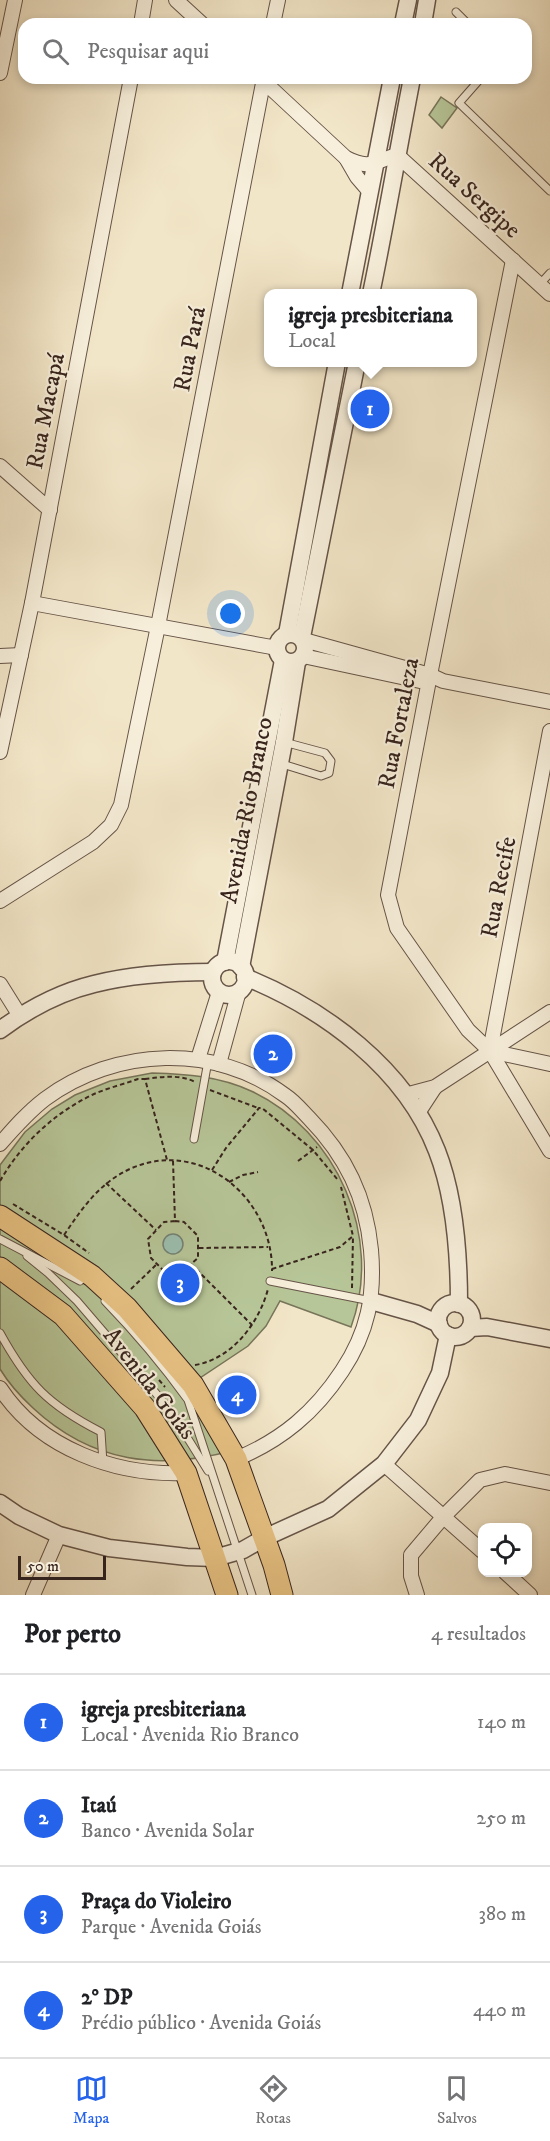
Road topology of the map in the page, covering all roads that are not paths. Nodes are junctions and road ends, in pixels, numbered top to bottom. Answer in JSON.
{"nodes":[{"id":1,"x":15,"y":0,"type":"edge"},
{"id":2,"x":145,"y":0,"type":"edge"},
{"id":3,"x":176,"y":0,"type":"edge"},
{"id":4,"x":278,"y":0,"type":"edge"},
{"id":5,"x":408,"y":0,"type":"edge"},
{"id":6,"x":428,"y":0,"type":"edge"},
{"id":7,"x":456,"y":12,"type":"dead end"},
{"id":8,"x":142,"y":18,"type":"edge"},
{"id":9,"x":196,"y":18,"type":"edge"},
{"id":10,"x":274,"y":18,"type":"edge"},
{"id":11,"x":404,"y":18,"type":"edge"},
{"id":12,"x":424,"y":18,"type":"edge"},
{"id":13,"x":462,"y":18,"type":"edge"},
{"id":14,"x":0,"y":73,"type":"edge"},
{"id":15,"x":130,"y":84,"type":"edge"},
{"id":16,"x":261,"y":84,"type":"edge"},
{"id":17,"x":267,"y":84,"type":"edge"},
{"id":18,"x":391,"y":84,"type":"edge"},
{"id":19,"x":411,"y":84,"type":"edge"},
{"id":20,"x":476,"y":84,"type":"edge"},
{"id":21,"x":397,"y":155,"type":"junction"},
{"id":22,"x":346,"y":158,"type":"junction"},
{"id":23,"x":374,"y":163,"type":"junction"},
{"id":24,"x":369,"y":191,"type":"junction"},
{"id":25,"x":550,"y":191,"type":"edge"},
{"id":26,"x":513,"y":260,"type":"junction"},
{"id":27,"x":550,"y":273,"type":"edge"},
{"id":28,"x":351,"y":289,"type":"edge"},
{"id":29,"x":372,"y":289,"type":"edge"},
{"id":30,"x":545,"y":289,"type":"edge"},
{"id":31,"x":337,"y":367,"type":"edge"},
{"id":32,"x":356,"y":367,"type":"edge"},
{"id":33,"x":0,"y":466,"type":"edge"},
{"id":34,"x":50,"y":510,"type":"junction"},
{"id":35,"x":32,"y":603,"type":"junction"},
{"id":36,"x":158,"y":626,"type":"junction"},
{"id":37,"x":293,"y":648,"type":"junction"},
{"id":38,"x":21,"y":655,"type":"junction"},
{"id":39,"x":0,"y":656,"type":"edge"},
{"id":40,"x":429,"y":679,"type":"junction"},
{"id":41,"x":550,"y":702,"type":"edge"},
{"id":42,"x":550,"y":731,"type":"edge"},
{"id":43,"x":284,"y":742,"type":"junction"},
{"id":44,"x":0,"y":752,"type":"edge"},
{"id":45,"x":279,"y":763,"type":"junction"},
{"id":46,"x":0,"y":901,"type":"edge"},
{"id":47,"x":233,"y":974,"type":"junction"},
{"id":48,"x":0,"y":984,"type":"edge"},
{"id":49,"x":219,"y":992,"type":"joint"},
{"id":50,"x":550,"y":1012,"type":"edge"},
{"id":51,"x":20,"y":1016,"type":"junction"},
{"id":52,"x":0,"y":1030,"type":"edge"},
{"id":53,"x":490,"y":1051,"type":"junction"},
{"id":54,"x":208,"y":1061,"type":"junction"},
{"id":55,"x":550,"y":1064,"type":"edge"},
{"id":56,"x":435,"y":1087,"type":"junction"},
{"id":57,"x":405,"y":1095,"type":"junction"},
{"id":58,"x":418,"y":1113,"type":"junction"},
{"id":59,"x":194,"y":1139,"type":"dead end"},
{"id":60,"x":0,"y":1144,"type":"edge"},
{"id":61,"x":550,"y":1151,"type":"edge"},
{"id":62,"x":0,"y":1216,"type":"edge"},
{"id":63,"x":0,"y":1239,"type":"edge"},
{"id":64,"x":13,"y":1245,"type":"junction"},
{"id":65,"x":0,"y":1268,"type":"edge"},
{"id":66,"x":270,"y":1281,"type":"road end"},
{"id":67,"x":86,"y":1284,"type":"dead end"},
{"id":68,"x":99,"y":1296,"type":"dead end"},
{"id":69,"x":372,"y":1301,"type":"junction"},
{"id":70,"x":459,"y":1304,"type":"junction"},
{"id":71,"x":471,"y":1323,"type":"junction"},
{"id":72,"x":442,"y":1324,"type":"junction"},
{"id":73,"x":0,"y":1333,"type":"edge"},
{"id":74,"x":550,"y":1339,"type":"edge"},
{"id":75,"x":0,"y":1388,"type":"edge"},
{"id":76,"x":236,"y":1459,"type":"junction"},
{"id":77,"x":103,"y":1463,"type":"junction"},
{"id":78,"x":384,"y":1464,"type":"junction"},
{"id":79,"x":186,"y":1473,"type":"junction"},
{"id":80,"x":215,"y":1482,"type":"junction"},
{"id":81,"x":550,"y":1483,"type":"edge"},
{"id":82,"x":0,"y":1503,"type":"edge"},
{"id":83,"x":444,"y":1516,"type":"junction"},
{"id":84,"x":59,"y":1535,"type":"junction"},
{"id":85,"x":264,"y":1538,"type":"junction"},
{"id":86,"x":478,"y":1547,"type":"edge"},
{"id":87,"x":237,"y":1552,"type":"junction"},
{"id":88,"x":215,"y":1558,"type":"junction"},
{"id":89,"x":510,"y":1577,"type":"edge"},
{"id":90,"x":33,"y":1595,"type":"edge"},
{"id":91,"x":227,"y":1595,"type":"edge"},
{"id":92,"x":252,"y":1595,"type":"edge"},
{"id":93,"x":282,"y":1595,"type":"edge"},
{"id":94,"x":417,"y":1595,"type":"edge"},
{"id":95,"x":530,"y":1595,"type":"edge"}],
"edges":[{"from":1,"to":14,"type":"street"},
{"from":2,"to":8,"type":"street"},
{"from":3,"to":9,"type":"street"},
{"from":4,"to":10,"type":"street"},
{"from":5,"to":11,"type":"street"},
{"from":6,"to":12,"type":"street"},
{"from":7,"to":13,"type":"lane"},
{"from":15,"to":34,"type":"street","name":"Rua Macapá"},
{"from":16,"to":36,"type":"street","name":"Rua Pará"},
{"from":17,"to":22,"type":"street"},
{"from":18,"to":23,"type":"street"},
{"from":19,"to":21,"type":"street"},
{"from":20,"to":25,"type":"lane"},
{"from":21,"to":23,"type":"street"},
{"from":21,"to":26,"type":"street","name":"Rua Sergipe"},
{"from":21,"to":29,"type":"street"},
{"from":22,"to":23,"type":"street"},
{"from":22,"to":24,"type":"street"},
{"from":23,"to":24,"type":"street"},
{"from":24,"to":28,"type":"street"},
{"from":26,"to":30,"type":"street","name":"Rua Sergipe"},
{"from":26,"to":40,"type":"street","name":"Rua Fortaleza"},
{"from":27,"to":30,"type":"lane"},
{"from":31,"to":37,"type":"street","name":"Avenida Rio Branco"},
{"from":32,"to":37,"type":"street","name":"Avenida Rio Branco"},
{"from":33,"to":34,"type":"street"},
{"from":34,"to":35,"type":"street","name":"Rua Macapá"},
{"from":35,"to":36,"type":"street"},
{"from":35,"to":38,"type":"street","name":"Rua Macapá"},
{"from":36,"to":37,"type":"street"},
{"from":36,"to":46,"type":"street","name":"Rua Pará"},
{"from":37,"to":40,"type":"street"},
{"from":37,"to":43,"type":"street","name":"Avenida Rio Branco"},
{"from":37,"to":47,"type":"street","name":"Avenida Rio Branco"},
{"from":38,"to":39,"type":"street"},
{"from":38,"to":44,"type":"street","name":"Rua Macapá"},
{"from":40,"to":41,"type":"street"},
{"from":40,"to":53,"type":"street","name":"Rua Fortaleza"},
{"from":42,"to":53,"type":"street","name":"Rua Recife"},
{"from":43,"to":45,"type":"street","name":"Avenida Rio Branco"},
{"from":43,"to":45,"type":"lane"},
{"from":45,"to":47,"type":"street","name":"Avenida Rio Branco"},
{"from":47,"to":49,"type":"street"},
{"from":47,"to":51,"type":"street"},
{"from":47,"to":54,"type":"street","name":"Avenida Rio Branco"},
{"from":47,"to":57,"type":"street"},
{"from":48,"to":51,"type":"street"},
{"from":49,"to":54,"type":"street"},
{"from":50,"to":53,"type":"street"},
{"from":51,"to":52,"type":"street"},
{"from":53,"to":55,"type":"street"},
{"from":53,"to":56,"type":"street"},
{"from":53,"to":61,"type":"street","name":"Rua Fortaleza"},
{"from":54,"to":59,"type":"lane"},
{"from":54,"to":60,"type":"street"},
{"from":54,"to":69,"type":"street"},
{"from":56,"to":57,"type":"street"},
{"from":56,"to":58,"type":"street"},
{"from":57,"to":58,"type":"street"},
{"from":58,"to":70,"type":"street"},
{"from":62,"to":76,"type":"main road","name":"Avenida Goiás"},
{"from":63,"to":64,"type":"lane"},
{"from":64,"to":67,"type":"lane"},
{"from":64,"to":80,"type":"lane"},
{"from":65,"to":79,"type":"main road","name":"Avenida Goiás"},
{"from":66,"to":69,"type":"lane"},
{"from":68,"to":80,"type":"lane"},
{"from":69,"to":72,"type":"street"},
{"from":69,"to":76,"type":"street"},
{"from":70,"to":71,"type":"street"},
{"from":70,"to":72,"type":"street"},
{"from":71,"to":72,"type":"street"},
{"from":71,"to":74,"type":"street"},
{"from":72,"to":78,"type":"street"},
{"from":73,"to":77,"type":"lane"},
{"from":75,"to":77,"type":"street"},
{"from":76,"to":85,"type":"main road","name":"Avenida Goiás"},
{"from":77,"to":79,"type":"street"},
{"from":78,"to":83,"type":"street"},
{"from":78,"to":85,"type":"street"},
{"from":79,"to":88,"type":"main road","name":"Avenida Goiás"},
{"from":80,"to":87,"type":"lane"},
{"from":81,"to":83,"type":"street"},
{"from":82,"to":84,"type":"street"},
{"from":83,"to":86,"type":"street"},
{"from":83,"to":94,"type":"street"},
{"from":84,"to":88,"type":"street"},
{"from":84,"to":90,"type":"street"},
{"from":85,"to":87,"type":"street"},
{"from":85,"to":93,"type":"main road","name":"Avenida Goiás"},
{"from":87,"to":88,"type":"street"},
{"from":87,"to":92,"type":"lane"},
{"from":88,"to":91,"type":"main road","name":"Avenida Goiás"},
{"from":89,"to":95,"type":"street"}]}
